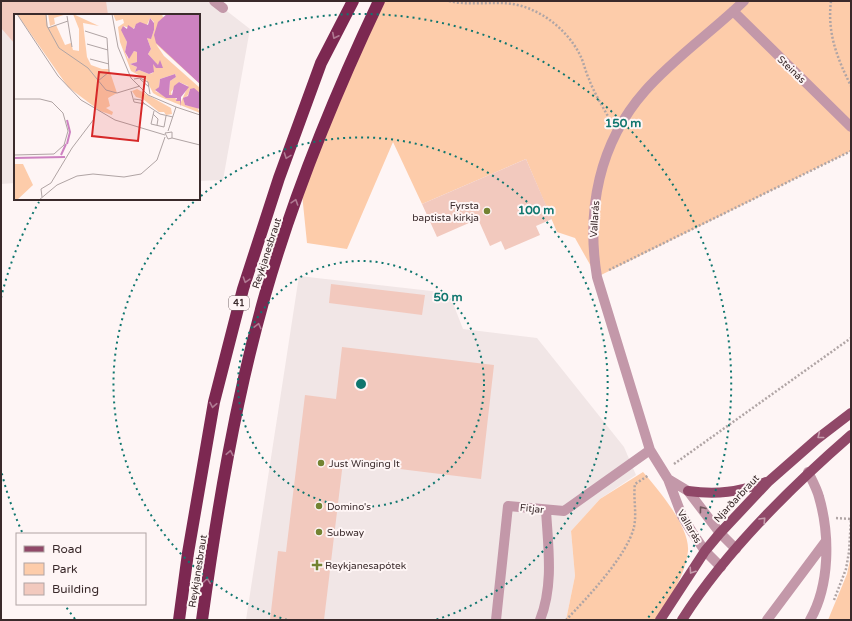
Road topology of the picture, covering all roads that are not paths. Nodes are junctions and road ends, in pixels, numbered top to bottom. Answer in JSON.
{"nodes":[{"id":1,"x":214,"y":1,"type":"edge"},
{"id":2,"x":353,"y":1,"type":"edge"},
{"id":3,"x":379,"y":1,"type":"edge"},
{"id":4,"x":744,"y":1,"type":"edge"},
{"id":5,"x":223,"y":8,"type":"dead end"},
{"id":6,"x":733,"y":11,"type":"junction"},
{"id":7,"x":851,"y":127,"type":"edge"},
{"id":8,"x":851,"y":413,"type":"edge"},
{"id":9,"x":851,"y":435,"type":"edge"},
{"id":10,"x":650,"y":450,"type":"junction"},
{"id":11,"x":808,"y":472,"type":"junction"},
{"id":12,"x":668,"y":479,"type":"junction"},
{"id":13,"x":768,"y":482,"type":"junction"},
{"id":14,"x":688,"y":490,"type":"junction"},
{"id":15,"x":546,"y":510,"type":"junction"},
{"id":16,"x":720,"y":533,"type":"junction"},
{"id":17,"x":826,"y":540,"type":"junction"},
{"id":18,"x":736,"y":549,"type":"junction"},
{"id":19,"x":705,"y":551,"type":"junction"},
{"id":20,"x":721,"y":567,"type":"junction"},
{"id":21,"x":180,"y":620,"type":"edge"},
{"id":22,"x":202,"y":620,"type":"edge"},
{"id":23,"x":496,"y":620,"type":"edge"},
{"id":24,"x":540,"y":620,"type":"edge"},
{"id":25,"x":660,"y":620,"type":"edge"},
{"id":26,"x":682,"y":620,"type":"edge"},
{"id":27,"x":766,"y":620,"type":"edge"},
{"id":28,"x":810,"y":620,"type":"edge"}],
"edges":[{"from":1,"to":5,"type":"street"},
{"from":2,"to":21,"type":"highway","name":"Reykjanesbraut","number":"41","one_way":true},
{"from":22,"to":3,"type":"highway","name":"Reykjanesbraut","number":"41","one_way":true},
{"from":4,"to":6,"type":"street","name":"Vallarás"},
{"from":6,"to":7,"type":"street","name":"Steinás"},
{"from":6,"to":10,"type":"street","name":"Vallarás"},
{"from":8,"to":13,"type":"main road","name":"Njarðarbraut","one_way":true},
{"from":9,"to":11,"type":"main road"},
{"from":10,"to":12,"type":"street","name":"Vallarás"},
{"from":10,"to":15,"type":"street","name":"Fitjar"},
{"from":11,"to":17,"type":"street"},
{"from":18,"to":11,"type":"main road","one_way":true},
{"from":12,"to":14,"type":"street","name":"Vallarás"},
{"from":12,"to":19,"type":"street","name":"Vallarás"},
{"from":13,"to":14,"type":"main road"},
{"from":13,"to":16,"type":"main road","name":"Njarðarbraut"},
{"from":16,"to":14,"type":"street","name":"Vallarás","one_way":true},
{"from":15,"to":23,"type":"street","name":"Fitjar"},
{"from":15,"to":24,"type":"street"},
{"from":16,"to":18,"type":"street","name":"Vallarás"},
{"from":16,"to":19,"type":"main road","name":"Njarðarbraut"},
{"from":17,"to":27,"type":"street"},
{"from":17,"to":28,"type":"street"},
{"from":18,"to":20,"type":"main road"},
{"from":19,"to":20,"type":"street","name":"Vallarás"},
{"from":19,"to":25,"type":"main road","name":"Njarðarbraut","one_way":true},
{"from":20,"to":26,"type":"main road"}]}
